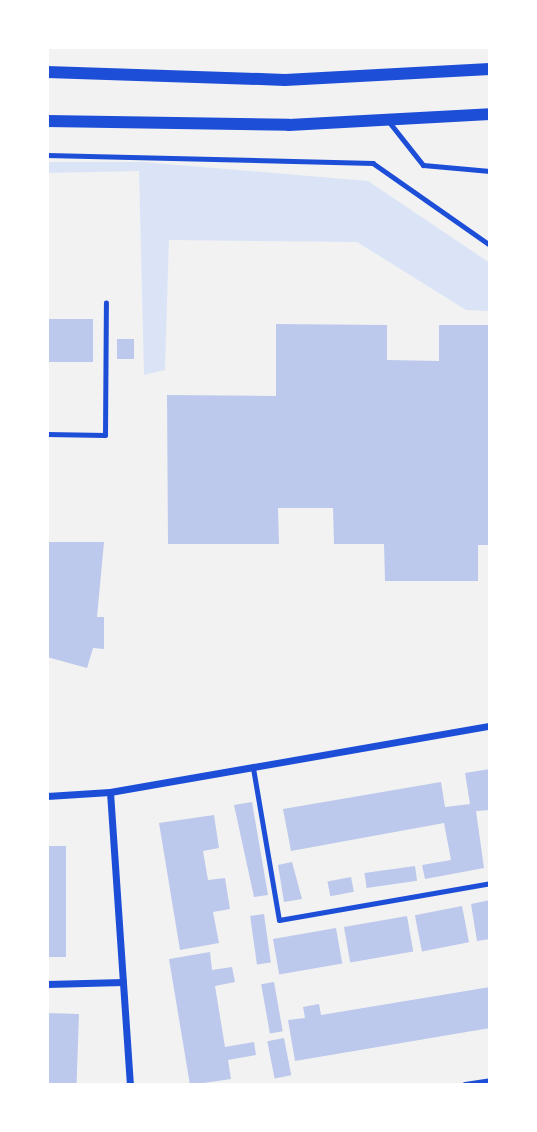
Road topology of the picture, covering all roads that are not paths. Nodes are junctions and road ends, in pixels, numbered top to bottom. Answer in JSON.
{"nodes":[{"id":1,"x":490,"y":69,"type":"edge"},
{"id":2,"x":47,"y":72,"type":"edge"},
{"id":3,"x":490,"y":114,"type":"edge"},
{"id":4,"x":47,"y":121,"type":"edge"},
{"id":5,"x":389,"y":122,"type":"junction"},
{"id":6,"x":490,"y":171,"type":"edge"},
{"id":7,"x":490,"y":726,"type":"edge"},
{"id":8,"x":253,"y":768,"type":"junction"},
{"id":9,"x":110,"y":792,"type":"junction"},
{"id":10,"x":47,"y":796,"type":"edge"},
{"id":11,"x":490,"y":883,"type":"edge"},
{"id":12,"x":123,"y":982,"type":"junction"},
{"id":13,"x":47,"y":985,"type":"edge"},
{"id":14,"x":490,"y":1080,"type":"edge"},
{"id":15,"x":131,"y":1085,"type":"edge"},
{"id":16,"x":465,"y":1085,"type":"edge"}],
"edges":[{"from":1,"to":2,"type":"street"},
{"from":3,"to":5,"type":"street"},
{"from":4,"to":5,"type":"street"},
{"from":5,"to":6,"type":"lane"},
{"from":7,"to":8,"type":"street"},
{"from":8,"to":9,"type":"street"},
{"from":8,"to":11,"type":"lane"},
{"from":9,"to":10,"type":"street"},
{"from":9,"to":12,"type":"street"},
{"from":12,"to":13,"type":"street"},
{"from":12,"to":15,"type":"street"},
{"from":14,"to":16,"type":"street"}]}
